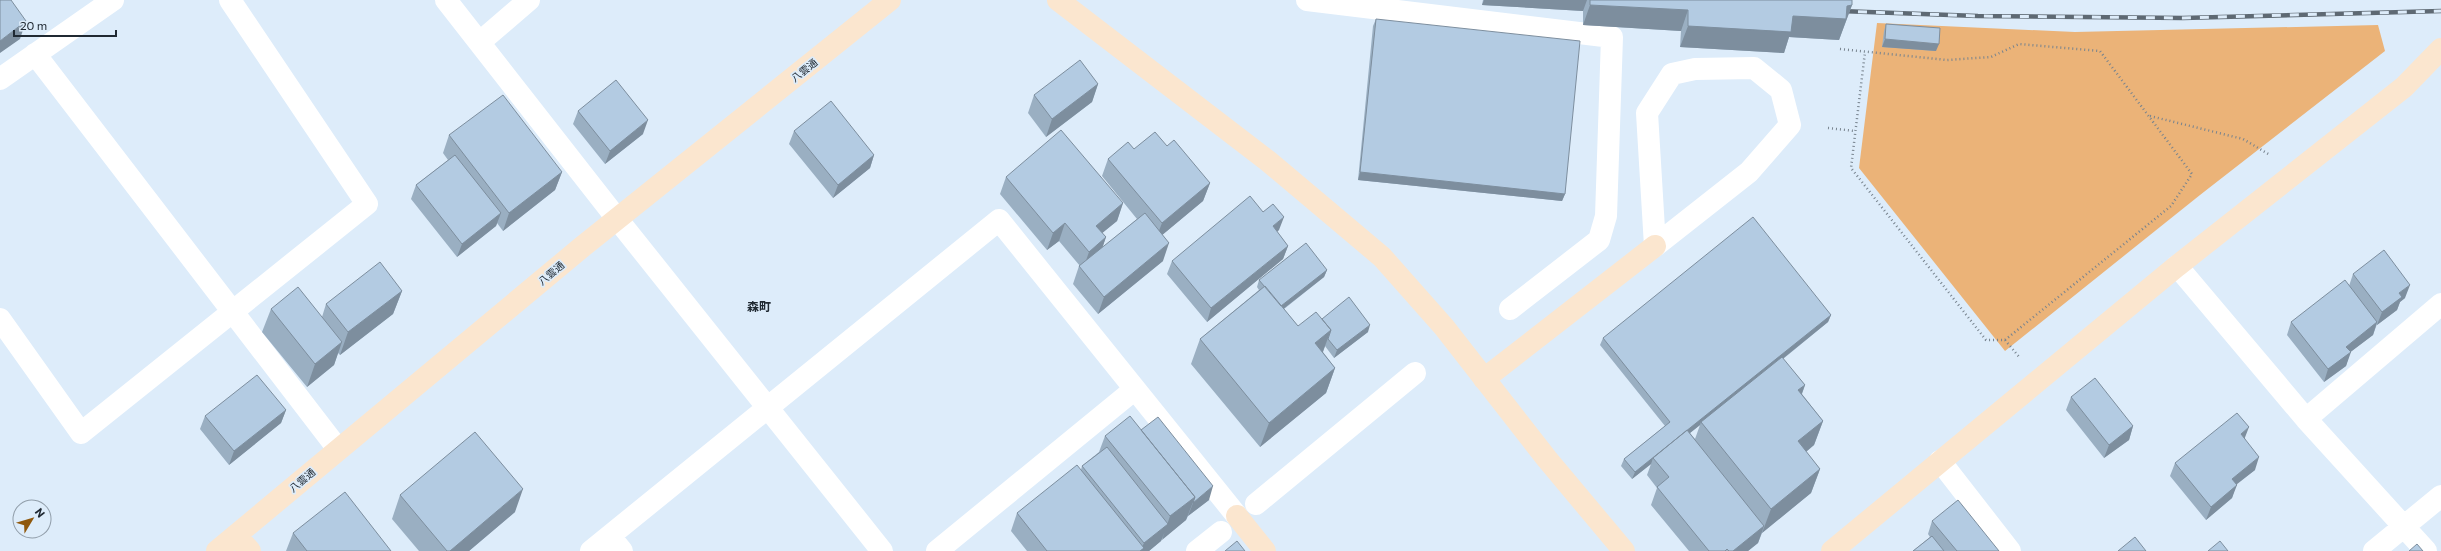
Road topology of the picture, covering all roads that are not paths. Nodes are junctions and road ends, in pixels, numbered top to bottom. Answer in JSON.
{"nodes":[{"id":1,"x":113,"y":0,"type":"edge"},
{"id":2,"x":230,"y":0,"type":"edge"},
{"id":3,"x":446,"y":0,"type":"edge"},
{"id":4,"x":529,"y":0,"type":"edge"},
{"id":5,"x":890,"y":0,"type":"edge"},
{"id":6,"x":1058,"y":0,"type":"edge"},
{"id":7,"x":1307,"y":0,"type":"edge"},
{"id":8,"x":480,"y":42,"type":"junction"},
{"id":9,"x":2441,"y":49,"type":"edge"},
{"id":10,"x":35,"y":54,"type":"junction"},
{"id":11,"x":0,"y":79,"type":"edge"},
{"id":12,"x":618,"y":220,"type":"junction"},
{"id":13,"x":1655,"y":246,"type":"junction"},
{"id":14,"x":2177,"y":266,"type":"junction"},
{"id":15,"x":2441,"y":304,"type":"edge"},
{"id":16,"x":1510,"y":309,"type":"dead end"},
{"id":17,"x":233,"y":312,"type":"junction"},
{"id":18,"x":0,"y":319,"type":"edge"},
{"id":19,"x":1416,"y":373,"type":"dead end"},
{"id":20,"x":1484,"y":379,"type":"junction"},
{"id":21,"x":1135,"y":389,"type":"junction"},
{"id":22,"x":768,"y":408,"type":"junction"},
{"id":23,"x":2306,"y":419,"type":"junction"},
{"id":24,"x":338,"y":449,"type":"junction"},
{"id":25,"x":1940,"y":461,"type":"junction"},
{"id":26,"x":2441,"y":496,"type":"edge"},
{"id":27,"x":1256,"y":504,"type":"dead end"},
{"id":28,"x":2404,"y":527,"type":"junction"},
{"id":29,"x":1221,"y":532,"type":"dead end"},
{"id":30,"x":243,"y":543,"type":"edge"},
{"id":31,"x":616,"y":543,"type":"edge"},
{"id":32,"x":217,"y":551,"type":"edge"},
{"id":33,"x":591,"y":551,"type":"edge"},
{"id":34,"x":882,"y":551,"type":"edge"},
{"id":35,"x":936,"y":551,"type":"edge"},
{"id":36,"x":1197,"y":551,"type":"edge"},
{"id":37,"x":1265,"y":551,"type":"edge"},
{"id":38,"x":1624,"y":551,"type":"edge"},
{"id":39,"x":1832,"y":551,"type":"edge"},
{"id":40,"x":2010,"y":551,"type":"edge"},
{"id":41,"x":2374,"y":551,"type":"edge"},
{"id":42,"x":2426,"y":551,"type":"edge"}],
"edges":[{"from":1,"to":10,"type":"street"},
{"from":2,"to":17,"type":"street"},
{"from":3,"to":8,"type":"street"},
{"from":4,"to":8,"type":"street"},
{"from":5,"to":12,"type":"street","name":"八雲通"},
{"from":6,"to":20,"type":"street"},
{"from":7,"to":16,"type":"street"},
{"from":8,"to":12,"type":"street"},
{"from":9,"to":14,"type":"street"},
{"from":10,"to":11,"type":"street"},
{"from":10,"to":17,"type":"street"},
{"from":12,"to":22,"type":"street"},
{"from":12,"to":24,"type":"street","name":"八雲通"},
{"from":13,"to":13,"type":"street"},
{"from":13,"to":20,"type":"street"},
{"from":14,"to":23,"type":"street"},
{"from":14,"to":25,"type":"street"},
{"from":15,"to":23,"type":"street"},
{"from":17,"to":18,"type":"street"},
{"from":17,"to":24,"type":"street"},
{"from":19,"to":27,"type":"street"},
{"from":20,"to":38,"type":"street"},
{"from":21,"to":22,"type":"street"},
{"from":21,"to":35,"type":"street"},
{"from":21,"to":37,"type":"street"},
{"from":22,"to":31,"type":"street"},
{"from":22,"to":34,"type":"street"},
{"from":23,"to":28,"type":"street"},
{"from":24,"to":30,"type":"street","name":"八雲通"},
{"from":25,"to":39,"type":"street"},
{"from":25,"to":40,"type":"street"},
{"from":26,"to":28,"type":"street"},
{"from":28,"to":41,"type":"street"},
{"from":28,"to":42,"type":"street"},
{"from":29,"to":36,"type":"street"},
{"from":30,"to":32,"type":"street","name":"八雲通"},
{"from":31,"to":33,"type":"street"}]}
